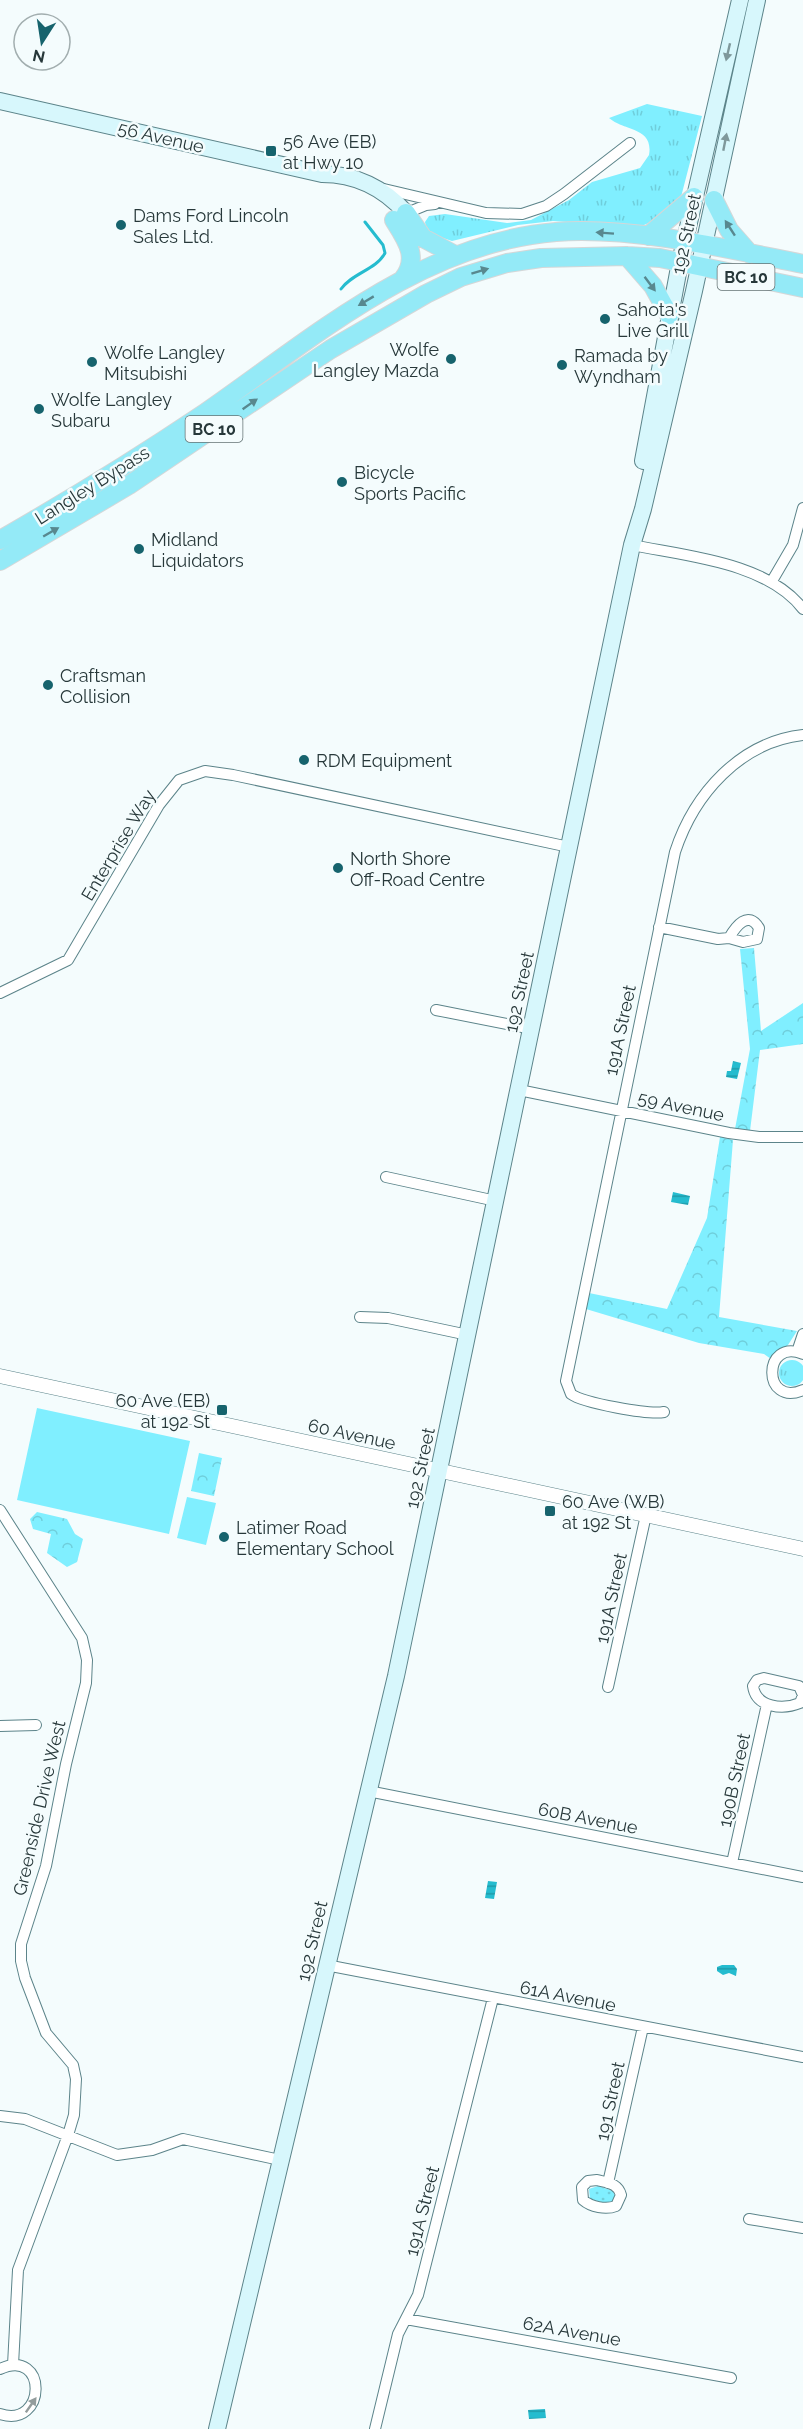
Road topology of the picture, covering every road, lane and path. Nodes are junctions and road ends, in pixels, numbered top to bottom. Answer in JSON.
{"nodes":[{"id":1,"x":740,"y":0,"type":"edge"},
{"id":2,"x":757,"y":0,"type":"edge"},
{"id":3,"x":0,"y":101,"type":"edge"},
{"id":4,"x":630,"y":143,"type":"dead end"},
{"id":5,"x":322,"y":174,"type":"junction"},
{"id":6,"x":375,"y":187,"type":"junction"},
{"id":7,"x":694,"y":197,"type":"junction"},
{"id":8,"x":714,"y":200,"type":"junction"},
{"id":9,"x":444,"y":204,"type":"junction"},
{"id":10,"x":400,"y":216,"type":"junction"},
{"id":11,"x":648,"y":236,"type":"junction"},
{"id":12,"x":684,"y":242,"type":"junction"},
{"id":13,"x":704,"y":245,"type":"junction"},
{"id":14,"x":750,"y":254,"type":"junction"},
{"id":15,"x":456,"y":255,"type":"junction"},
{"id":16,"x":627,"y":256,"type":"junction"},
{"id":17,"x":680,"y":262,"type":"junction"},
{"id":18,"x":803,"y":264,"type":"edge"},
{"id":19,"x":699,"y":267,"type":"junction"},
{"id":20,"x":403,"y":279,"type":"junction"},
{"id":21,"x":803,"y":288,"type":"edge"},
{"id":22,"x":669,"y":315,"type":"junction"},
{"id":23,"x":803,"y":508,"type":"edge"},
{"id":24,"x":0,"y":540,"type":"edge"},
{"id":25,"x":632,"y":545,"type":"junction"},
{"id":26,"x":0,"y":561,"type":"edge"},
{"id":27,"x":772,"y":581,"type":"junction"},
{"id":28,"x":803,"y":609,"type":"edge"},
{"id":29,"x":803,"y":735,"type":"edge"},
{"id":30,"x":569,"y":847,"type":"junction"},
{"id":31,"x":659,"y":927,"type":"junction"},
{"id":32,"x":729,"y":938,"type":"dead end"},
{"id":33,"x":0,"y":993,"type":"edge"},
{"id":34,"x":435,"y":1010,"type":"dead end"},
{"id":35,"x":532,"y":1029,"type":"junction"},
{"id":36,"x":519,"y":1090,"type":"junction"},
{"id":37,"x":620,"y":1111,"type":"junction"},
{"id":38,"x":803,"y":1137,"type":"edge"},
{"id":39,"x":386,"y":1177,"type":"dead end"},
{"id":40,"x":496,"y":1201,"type":"junction"},
{"id":41,"x":360,"y":1317,"type":"dead end"},
{"id":42,"x":803,"y":1334,"type":"edge"},
{"id":43,"x":468,"y":1335,"type":"junction"},
{"id":44,"x":800,"y":1353,"type":"edge"},
{"id":45,"x":0,"y":1376,"type":"edge"},
{"id":46,"x":803,"y":1390,"type":"edge"},
{"id":47,"x":664,"y":1412,"type":"dead end"},
{"id":48,"x":440,"y":1472,"type":"junction"},
{"id":49,"x":0,"y":1510,"type":"edge"},
{"id":50,"x":646,"y":1515,"type":"junction"},
{"id":51,"x":803,"y":1549,"type":"edge"},
{"id":52,"x":608,"y":1688,"type":"dead end"},
{"id":53,"x":767,"y":1704,"type":"dead end"},
{"id":54,"x":36,"y":1725,"type":"dead end"},
{"id":55,"x":0,"y":1726,"type":"edge"},
{"id":56,"x":368,"y":1791,"type":"junction"},
{"id":57,"x":732,"y":1863,"type":"junction"},
{"id":58,"x":803,"y":1877,"type":"edge"},
{"id":59,"x":326,"y":1965,"type":"junction"},
{"id":60,"x":493,"y":1998,"type":"junction"},
{"id":61,"x":643,"y":2027,"type":"junction"},
{"id":62,"x":803,"y":2057,"type":"edge"},
{"id":63,"x":0,"y":2116,"type":"edge"},
{"id":64,"x":68,"y":2135,"type":"junction"},
{"id":65,"x":280,"y":2160,"type":"junction"},
{"id":66,"x":608,"y":2183,"type":"dead end"},
{"id":67,"x":749,"y":2220,"type":"dead end"},
{"id":68,"x":803,"y":2228,"type":"edge"},
{"id":69,"x":406,"y":2319,"type":"junction"},
{"id":70,"x":13,"y":2366,"type":"junction"},
{"id":71,"x":0,"y":2368,"type":"edge"},
{"id":72,"x":731,"y":2378,"type":"dead end"},
{"id":73,"x":0,"y":2414,"type":"edge"},
{"id":74,"x":218,"y":2429,"type":"edge"},
{"id":75,"x":375,"y":2429,"type":"edge"}],
"edges":[{"from":1,"to":7,"type":"main road","name":"192 Street","one_way":true},
{"from":8,"to":2,"type":"main road","name":"192 Street","one_way":true},
{"from":3,"to":5,"type":"main road","name":"56 Avenue"},
{"from":4,"to":9,"type":"street","name":"56 Avenue"},
{"from":5,"to":6,"type":"main road","name":"56 Avenue"},
{"from":5,"to":10,"type":"main road","name":"56 Avenue"},
{"from":6,"to":9,"type":"street","name":"56 Avenue"},
{"from":6,"to":10,"type":"main road","name":"56 Avenue"},
{"from":7,"to":11,"type":"highway"},
{"from":7,"to":12,"type":"main road","name":"192 Street"},
{"from":8,"to":13,"type":"main road","name":"192 Street"},
{"from":14,"to":8,"type":"highway","one_way":true},
{"from":9,"to":10,"type":"street","name":"56 Avenue"},
{"from":10,"to":15,"type":"highway"},
{"from":10,"to":20,"type":"highway"},
{"from":11,"to":12,"type":"highway","name":"Langley Bypass","number":"BC 10"},
{"from":11,"to":15,"type":"highway","name":"Langley Bypass","number":"BC 10","one_way":true},
{"from":12,"to":13,"type":"highway","name":"Langley Bypass","number":"BC 10"},
{"from":12,"to":17,"type":"main road","name":"192 Street"},
{"from":13,"to":14,"type":"highway","number":"BC 10"},
{"from":13,"to":19,"type":"main road","name":"192 Street"},
{"from":14,"to":18,"type":"highway","number":"BC 10"},
{"from":15,"to":20,"type":"highway","name":"Langley Bypass","number":"BC 10"},
{"from":16,"to":17,"type":"highway","name":"Langley Bypass","number":"BC 10"},
{"from":16,"to":22,"type":"highway","one_way":true},
{"from":26,"to":16,"type":"highway","name":"Langley Bypass","number":"BC 10","one_way":true},
{"from":17,"to":19,"type":"highway","name":"Langley Bypass","number":"BC 10"},
{"from":17,"to":22,"type":"main road","name":"192 Street"},
{"from":19,"to":21,"type":"highway","number":"BC 10"},
{"from":19,"to":25,"type":"main road","name":"192 Street"},
{"from":20,"to":24,"type":"highway","name":"Langley Bypass","number":"BC 10","one_way":true},
{"from":22,"to":25,"type":"main road","name":"192 Street"},
{"from":23,"to":27,"type":"street"},
{"from":25,"to":27,"type":"street"},
{"from":25,"to":30,"type":"main road","name":"192 Street"},
{"from":27,"to":28,"type":"street"},
{"from":29,"to":31,"type":"street","name":"191A Street"},
{"from":30,"to":33,"type":"street","name":"Enterprise Way"},
{"from":30,"to":35,"type":"main road","name":"192 Street"},
{"from":31,"to":32,"type":"street"},
{"from":31,"to":37,"type":"street","name":"191A Street"},
{"from":34,"to":35,"type":"street"},
{"from":35,"to":36,"type":"main road","name":"192 Street"},
{"from":36,"to":37,"type":"street","name":"59 Avenue"},
{"from":36,"to":40,"type":"main road","name":"192 Street"},
{"from":37,"to":38,"type":"street","name":"59 Avenue"},
{"from":37,"to":47,"type":"street","name":"191A Street"},
{"from":39,"to":40,"type":"street"},
{"from":40,"to":43,"type":"main road","name":"192 Street"},
{"from":41,"to":43,"type":"street"},
{"from":42,"to":44,"type":"street"},
{"from":43,"to":48,"type":"main road","name":"192 Street"},
{"from":44,"to":46,"type":"street"},
{"from":45,"to":48,"type":"street","name":"60 Avenue"},
{"from":48,"to":50,"type":"street","name":"60 Avenue"},
{"from":48,"to":56,"type":"main road","name":"192 Street"},
{"from":49,"to":64,"type":"street","name":"Greenside Drive West"},
{"from":50,"to":51,"type":"street","name":"60 Avenue"},
{"from":50,"to":52,"type":"street","name":"191A Street"},
{"from":53,"to":57,"type":"street","name":"190B Street"},
{"from":54,"to":55,"type":"street"},
{"from":56,"to":57,"type":"street","name":"60B Avenue"},
{"from":56,"to":59,"type":"main road","name":"192 Street"},
{"from":57,"to":58,"type":"street","name":"60B Avenue"},
{"from":59,"to":60,"type":"street","name":"61A Avenue"},
{"from":59,"to":65,"type":"main road","name":"192 Street"},
{"from":60,"to":61,"type":"street","name":"61A Avenue"},
{"from":60,"to":69,"type":"street","name":"191A Street"},
{"from":61,"to":62,"type":"street","name":"61A Avenue"},
{"from":61,"to":66,"type":"street","name":"191 Street"},
{"from":63,"to":64,"type":"street"},
{"from":64,"to":65,"type":"street"},
{"from":64,"to":70,"type":"street","name":"Greenside Drive West"},
{"from":65,"to":74,"type":"main road","name":"192 Street"},
{"from":67,"to":68,"type":"street"},
{"from":69,"to":72,"type":"street","name":"62A Avenue"},
{"from":69,"to":75,"type":"street","name":"191A Street"},
{"from":70,"to":71,"type":"street"},
{"from":73,"to":70,"type":"street","one_way":true}]}
